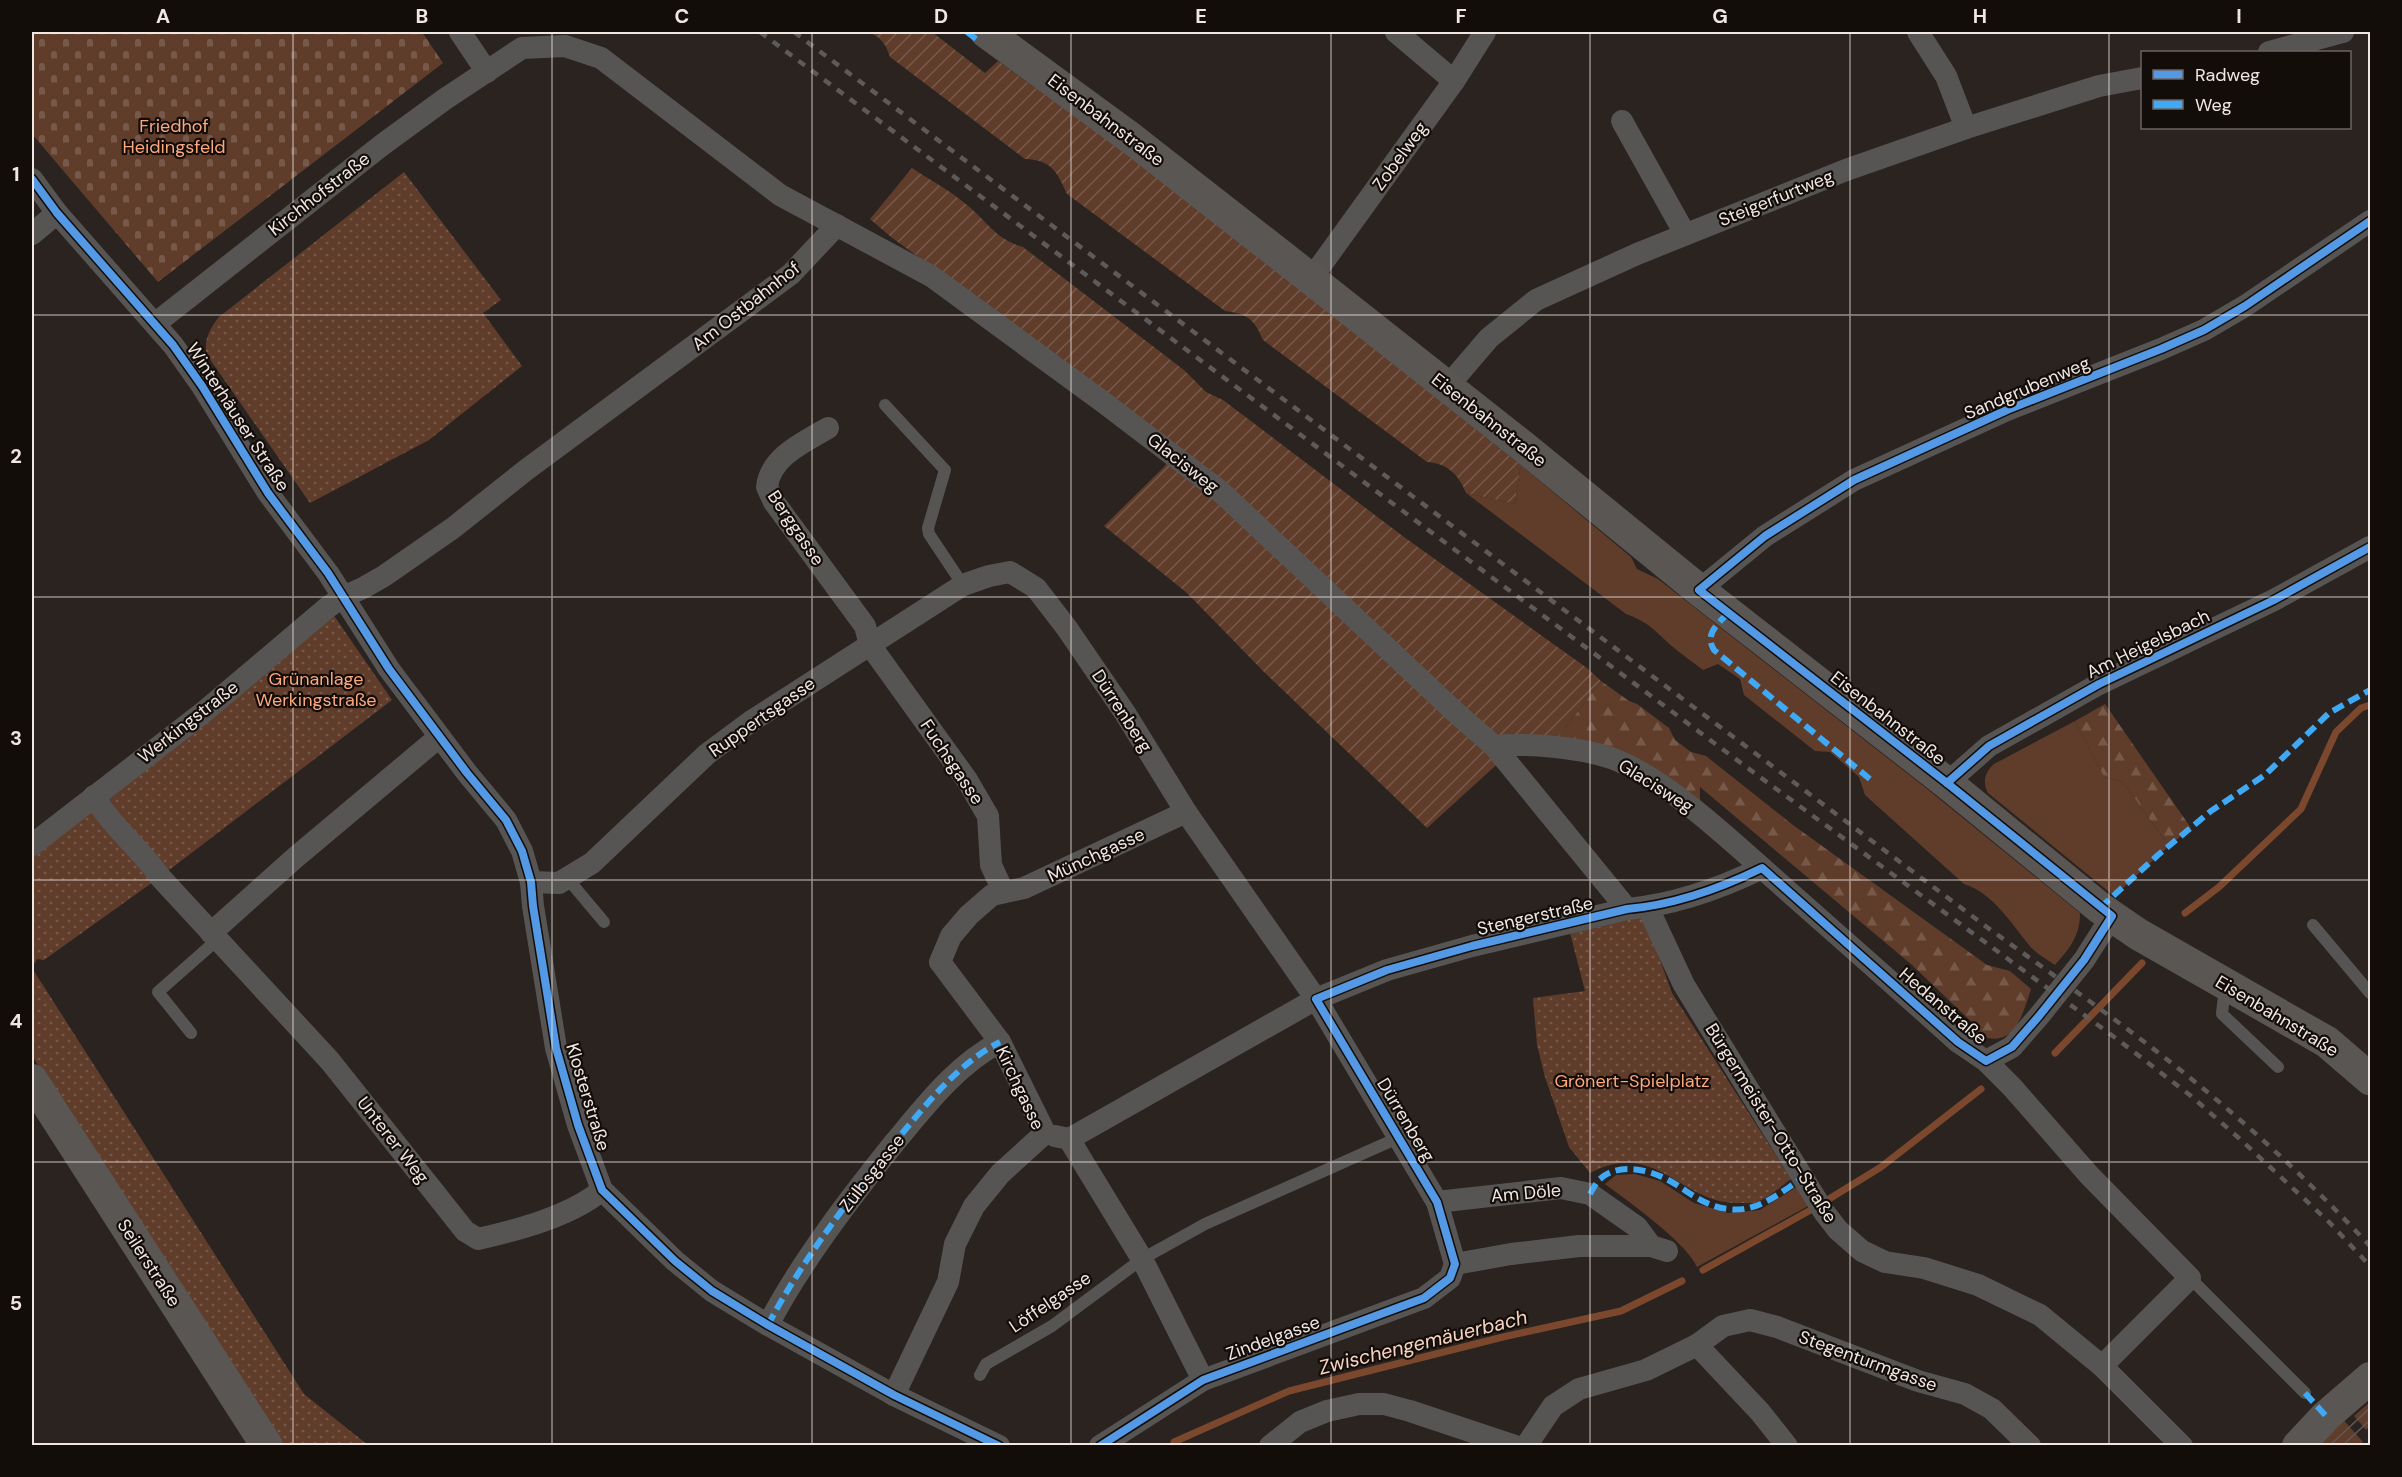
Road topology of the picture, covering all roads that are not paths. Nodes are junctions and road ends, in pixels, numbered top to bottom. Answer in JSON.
{"nodes":[{"id":1,"x":460,"y":32,"type":"edge"},
{"id":2,"x":986,"y":32,"type":"edge"},
{"id":3,"x":1396,"y":32,"type":"edge"},
{"id":4,"x":1485,"y":32,"type":"edge"},
{"id":5,"x":1918,"y":32,"type":"edge"},
{"id":6,"x":2343,"y":32,"type":"edge"},
{"id":7,"x":2273,"y":51,"type":"edge"},
{"id":8,"x":487,"y":72,"type":"junction"},
{"id":9,"x":2141,"y":78,"type":"edge"},
{"id":10,"x":1454,"y":81,"type":"junction"},
{"id":11,"x":1622,"y":121,"type":"dead end"},
{"id":12,"x":1966,"y":128,"type":"junction"},
{"id":13,"x":32,"y":179,"type":"edge"},
{"id":14,"x":57,"y":213,"type":"junction"},
{"id":15,"x":2370,"y":221,"type":"edge"},
{"id":16,"x":837,"y":225,"type":"junction"},
{"id":17,"x":32,"y":234,"type":"edge"},
{"id":18,"x":1685,"y":234,"type":"junction"},
{"id":19,"x":1311,"y":279,"type":"junction"},
{"id":20,"x":156,"y":323,"type":"junction"},
{"id":21,"x":1447,"y":387,"type":"junction"},
{"id":22,"x":885,"y":405,"type":"dead end"},
{"id":23,"x":828,"y":428,"type":"dead end"},
{"id":24,"x":2370,"y":547,"type":"edge"},
{"id":25,"x":1010,"y":572,"type":"joint"},
{"id":26,"x":963,"y":585,"type":"junction"},
{"id":27,"x":1699,"y":590,"type":"junction"},
{"id":28,"x":342,"y":597,"type":"junction"},
{"id":29,"x":870,"y":645,"type":"junction"},
{"id":30,"x":440,"y":737,"type":"junction"},
{"id":31,"x":1494,"y":746,"type":"junction"},
{"id":32,"x":1947,"y":783,"type":"junction"},
{"id":33,"x":94,"y":795,"type":"junction"},
{"id":34,"x":1186,"y":812,"type":"junction"},
{"id":35,"x":32,"y":845,"type":"edge"},
{"id":36,"x":1762,"y":868,"type":"junction"},
{"id":37,"x":567,"y":878,"type":"junction"},
{"id":38,"x":531,"y":882,"type":"junction"},
{"id":39,"x":1004,"y":891,"type":"junction"},
{"id":40,"x":1638,"y":908,"type":"junction"},
{"id":41,"x":2112,"y":916,"type":"junction"},
{"id":42,"x":603,"y":922,"type":"dead end"},
{"id":43,"x":2313,"y":925,"type":"dead end"},
{"id":44,"x":214,"y":937,"type":"junction"},
{"id":45,"x":2225,"y":985,"type":"junction"},
{"id":46,"x":2370,"y":993,"type":"edge"},
{"id":47,"x":1316,"y":999,"type":"junction"},
{"id":48,"x":191,"y":1034,"type":"dead end"},
{"id":49,"x":1000,"y":1042,"type":"junction"},
{"id":50,"x":1986,"y":1061,"type":"junction"},
{"id":51,"x":2278,"y":1067,"type":"dead end"},
{"id":52,"x":2370,"y":1079,"type":"edge"},
{"id":53,"x":32,"y":1080,"type":"edge"},
{"id":54,"x":1045,"y":1133,"type":"junction"},
{"id":55,"x":1400,"y":1137,"type":"junction"},
{"id":56,"x":1069,"y":1139,"type":"junction"},
{"id":57,"x":602,"y":1190,"type":"junction"},
{"id":58,"x":1437,"y":1202,"type":"junction"},
{"id":59,"x":1142,"y":1259,"type":"junction"},
{"id":60,"x":1455,"y":1264,"type":"junction"},
{"id":61,"x":2190,"y":1278,"type":"junction"},
{"id":62,"x":768,"y":1325,"type":"junction"},
{"id":63,"x":1697,"y":1345,"type":"junction"},
{"id":64,"x":2102,"y":1366,"type":"junction"},
{"id":65,"x":980,"y":1375,"type":"dead end"},
{"id":66,"x":2370,"y":1378,"type":"edge"},
{"id":67,"x":1203,"y":1380,"type":"junction"},
{"id":68,"x":2305,"y":1393,"type":"dead end"},
{"id":69,"x":894,"y":1395,"type":"junction"},
{"id":70,"x":267,"y":1446,"type":"edge"},
{"id":71,"x":999,"y":1446,"type":"edge"},
{"id":72,"x":1100,"y":1446,"type":"edge"},
{"id":73,"x":1270,"y":1446,"type":"edge"},
{"id":74,"x":1515,"y":1446,"type":"edge"},
{"id":75,"x":1526,"y":1446,"type":"edge"},
{"id":76,"x":1787,"y":1446,"type":"edge"},
{"id":77,"x":2031,"y":1446,"type":"edge"},
{"id":78,"x":2182,"y":1446,"type":"edge"},
{"id":79,"x":2298,"y":1446,"type":"edge"}],
"edges":[{"from":1,"to":8,"type":"street"},
{"from":2,"to":19,"type":"street","name":"Eisenbahnstraße"},
{"from":3,"to":10,"type":"street"},
{"from":4,"to":10,"type":"street","name":"Zobelweg"},
{"from":5,"to":12,"type":"street"},
{"from":6,"to":7,"type":"street"},
{"from":8,"to":16,"type":"street"},
{"from":8,"to":20,"type":"street","name":"Kirchhofstraße"},
{"from":9,"to":12,"type":"street","name":"Steigerfurtweg"},
{"from":10,"to":19,"type":"street","name":"Zobelweg"},
{"from":11,"to":18,"type":"street"},
{"from":12,"to":18,"type":"street","name":"Steigerfurtweg"},
{"from":13,"to":14,"type":"street","name":"Winterhäuser Straße"},
{"from":14,"to":17,"type":"street"},
{"from":14,"to":20,"type":"street","name":"Winterhäuser Straße"},
{"from":15,"to":27,"type":"street","name":"Sandgrubenweg"},
{"from":16,"to":28,"type":"street","name":"Am Ostbahnhof"},
{"from":16,"to":31,"type":"street","name":"Glacisweg"},
{"from":18,"to":21,"type":"street","name":"Steigerfurtweg"},
{"from":19,"to":21,"type":"street","name":"Eisenbahnstraße"},
{"from":20,"to":28,"type":"street","name":"Winterhäuser Straße"},
{"from":21,"to":27,"type":"street","name":"Eisenbahnstraße"},
{"from":22,"to":26,"type":"lane"},
{"from":23,"to":29,"type":"street","name":"Berggasse"},
{"from":24,"to":32,"type":"street","name":"Am Heigelsbach"},
{"from":25,"to":26,"type":"street","name":"Ruppertsgasse"},
{"from":25,"to":34,"type":"street","name":"Dürrenberg"},
{"from":26,"to":29,"type":"street","name":"Ruppertsgasse"},
{"from":27,"to":32,"type":"street","name":"Eisenbahnstraße"},
{"from":28,"to":30,"type":"street","name":"Klosterstraße"},
{"from":28,"to":33,"type":"street","name":"Werkingstraße"},
{"from":29,"to":37,"type":"street","name":"Ruppertsgasse"},
{"from":29,"to":39,"type":"street","name":"Fuchsgasse"},
{"from":30,"to":38,"type":"street","name":"Klosterstraße"},
{"from":30,"to":44,"type":"street"},
{"from":31,"to":36,"type":"street","name":"Glacisweg"},
{"from":31,"to":40,"type":"street","name":"Glacisweg"},
{"from":32,"to":41,"type":"street","name":"Eisenbahnstraße"},
{"from":33,"to":35,"type":"street","name":"Werkingstraße"},
{"from":33,"to":44,"type":"street","name":"Unterer Weg"},
{"from":34,"to":39,"type":"street","name":"Münchgasse"},
{"from":34,"to":47,"type":"street","name":"Dürrenberg"},
{"from":36,"to":40,"type":"street","name":"Stengerstraße"},
{"from":36,"to":50,"type":"street","name":"Hedanstraße"},
{"from":37,"to":38,"type":"street","name":"Ruppertsgasse"},
{"from":37,"to":42,"type":"lane"},
{"from":38,"to":57,"type":"street","name":"Klosterstraße"},
{"from":39,"to":49,"type":"street","name":"Kirchgasse"},
{"from":40,"to":47,"type":"street","name":"Stengerstraße"},
{"from":40,"to":64,"type":"street","name":"Bürgermeister-Otto-Straße"},
{"from":41,"to":45,"type":"street","name":"Eisenbahnstraße"},
{"from":41,"to":50,"type":"street","name":"Hedanstraße"},
{"from":43,"to":46,"type":"lane"},
{"from":44,"to":48,"type":"lane"},
{"from":44,"to":57,"type":"street","name":"Unterer Weg"},
{"from":45,"to":51,"type":"lane"},
{"from":45,"to":52,"type":"street","name":"Eisenbahnstraße"},
{"from":47,"to":55,"type":"street","name":"Dürrenberg"},
{"from":47,"to":56,"type":"street","name":"Stengerstraße"},
{"from":49,"to":54,"type":"street","name":"Kirchgasse"},
{"from":49,"to":62,"type":"street","name":"Zülbsgasse"},
{"from":50,"to":61,"type":"street","name":"Hedanstraße"},
{"from":53,"to":70,"type":"street","name":"Seilerstraße"},
{"from":54,"to":56,"type":"street"},
{"from":54,"to":69,"type":"street","name":"Kirchgasse"},
{"from":55,"to":58,"type":"street","name":"Dürrenberg"},
{"from":55,"to":59,"type":"lane","name":"Löffelgasse"},
{"from":56,"to":59,"type":"street"},
{"from":57,"to":62,"type":"street","name":"Klosterstraße"},
{"from":58,"to":60,"type":"street","name":"Dürrenberg"},
{"from":58,"to":60,"type":"street","name":"Am Döle"},
{"from":59,"to":65,"type":"lane","name":"Löffelgasse"},
{"from":59,"to":67,"type":"street"},
{"from":60,"to":67,"type":"street","name":"Zindelgasse"},
{"from":61,"to":64,"type":"street"},
{"from":61,"to":68,"type":"lane"},
{"from":62,"to":69,"type":"street","name":"Klosterstraße"},
{"from":63,"to":75,"type":"street","name":"Stegenturmgasse"},
{"from":63,"to":76,"type":"street"},
{"from":63,"to":77,"type":"street","name":"Stegenturmgasse"},
{"from":64,"to":78,"type":"street","name":"Bürgermeister-Otto-Straße"},
{"from":66,"to":79,"type":"street"},
{"from":67,"to":72,"type":"street","name":"Zindelgasse"},
{"from":69,"to":71,"type":"street","name":"Klosterstraße"},
{"from":73,"to":74,"type":"street"}]}
